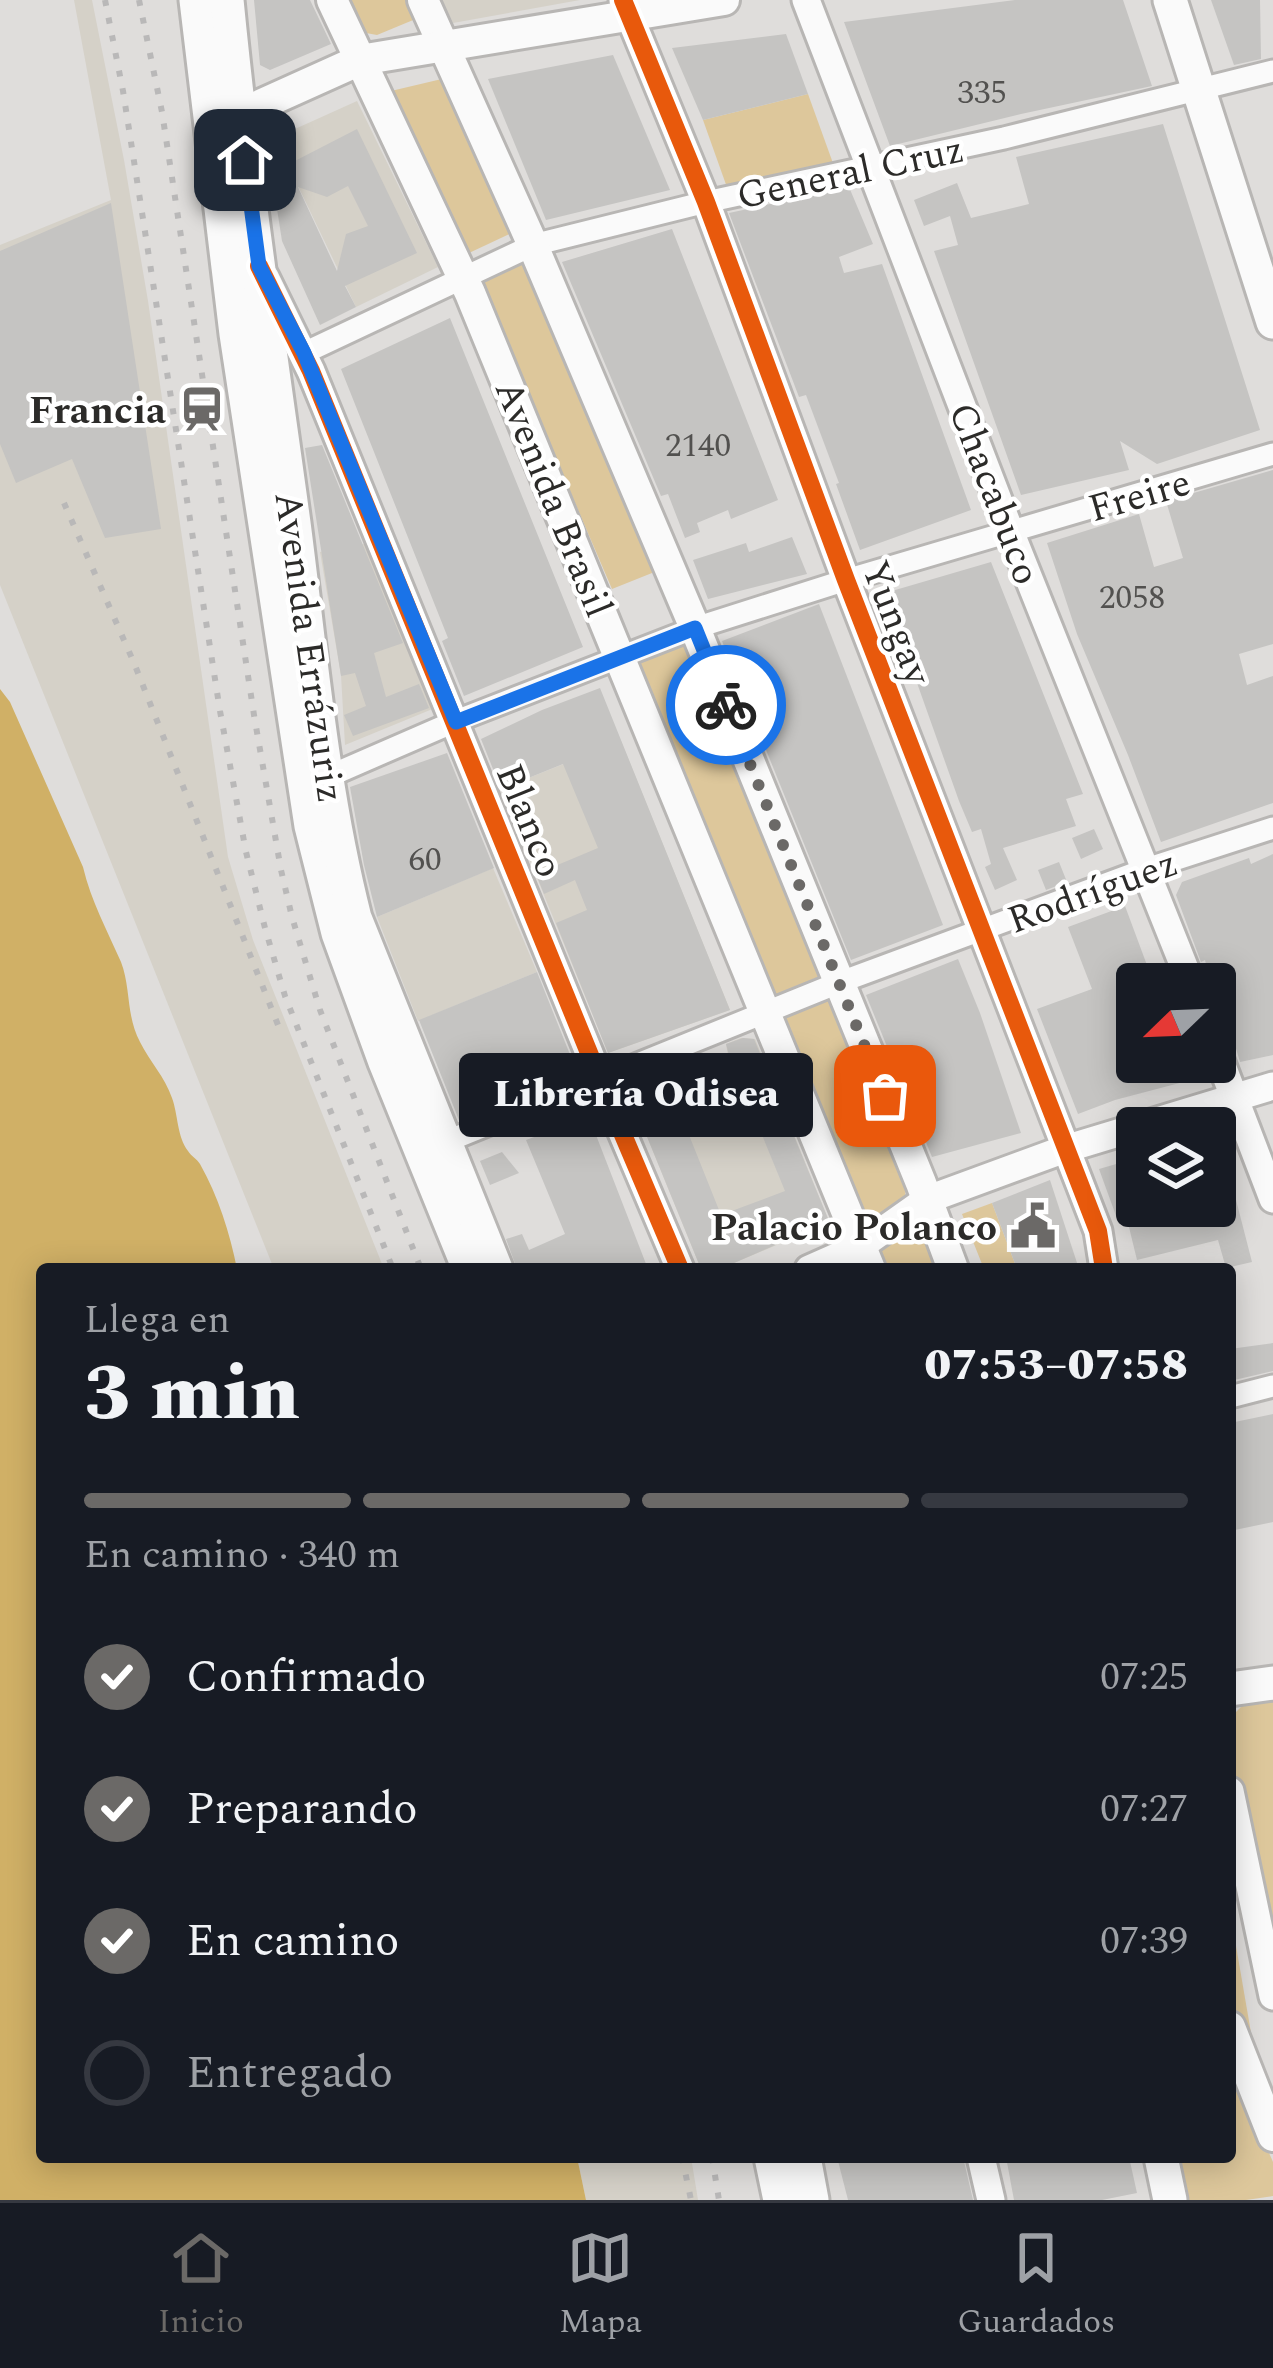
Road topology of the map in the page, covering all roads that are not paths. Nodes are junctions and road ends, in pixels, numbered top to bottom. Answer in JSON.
{"nodes":[{"id":1,"x":196,"y":0,"type":"edge"},
{"id":2,"x":227,"y":0,"type":"edge"},
{"id":3,"x":332,"y":0,"type":"edge"},
{"id":4,"x":423,"y":0,"type":"edge"},
{"id":5,"x":724,"y":0,"type":"edge"},
{"id":6,"x":806,"y":0,"type":"edge"},
{"id":7,"x":1170,"y":0,"type":"edge"},
{"id":8,"x":627,"y":8,"type":"edge"},
{"id":9,"x":444,"y":46,"type":"junction"},
{"id":10,"x":360,"y":60,"type":"junction"},
{"id":11,"x":1273,"y":71,"type":"edge"},
{"id":12,"x":1199,"y":88,"type":"junction"},
{"id":13,"x":226,"y":121,"type":"junction"},
{"id":14,"x":872,"y":166,"type":"junction"},
{"id":15,"x":706,"y":202,"type":"junction"},
{"id":16,"x":533,"y":245,"type":"junction"},
{"id":17,"x":259,"y":266,"type":"junction"},
{"id":18,"x":464,"y":278,"type":"junction"},
{"id":19,"x":1273,"y":322,"type":"edge"},
{"id":20,"x":304,"y":353,"type":"junction"},
{"id":21,"x":1273,"y":454,"type":"edge"},
{"id":22,"x":1010,"y":531,"type":"junction"},
{"id":23,"x":847,"y":580,"type":"junction"},
{"id":24,"x":695,"y":628,"type":"junction"},
{"id":25,"x":621,"y":657,"type":"junction"},
{"id":26,"x":456,"y":722,"type":"junction"},
{"id":27,"x":327,"y":777,"type":"junction"},
{"id":28,"x":1273,"y":828,"type":"edge"},
{"id":29,"x":1146,"y":869,"type":"junction"},
{"id":30,"x":981,"y":931,"type":"junction"},
{"id":31,"x":1183,"y":963,"type":"edge"},
{"id":32,"x":838,"y":983,"type":"junction"},
{"id":33,"x":765,"y":1012,"type":"junction"},
{"id":34,"x":601,"y":1081,"type":"junction"},
{"id":35,"x":1229,"y":1083,"type":"edge"},
{"id":36,"x":1273,"y":1086,"type":"edge"},
{"id":37,"x":1234,"y":1097,"type":"junction"},
{"id":38,"x":445,"y":1142,"type":"junction"},
{"id":39,"x":1065,"y":1150,"type":"junction"},
{"id":40,"x":1273,"y":1199,"type":"edge"},
{"id":41,"x":926,"y":1200,"type":"junction"},
{"id":42,"x":866,"y":1258,"type":"edge"},
{"id":43,"x":467,"y":1263,"type":"edge"},
{"id":44,"x":494,"y":1263,"type":"edge"},
{"id":45,"x":677,"y":1263,"type":"edge"},
{"id":46,"x":950,"y":1263,"type":"edge"},
{"id":47,"x":1103,"y":1263,"type":"edge"},
{"id":48,"x":1273,"y":1386,"type":"edge"},
{"id":49,"x":1236,"y":1395,"type":"edge"},
{"id":50,"x":1273,"y":1683,"type":"edge"},
{"id":51,"x":1236,"y":1688,"type":"edge"},
{"id":52,"x":1236,"y":1814,"type":"edge"},
{"id":53,"x":1268,"y":1934,"type":"edge"},
{"id":54,"x":1273,"y":1996,"type":"edge"},
{"id":55,"x":1236,"y":2042,"type":"edge"},
{"id":56,"x":1273,"y":2135,"type":"edge"},
{"id":57,"x":772,"y":2163,"type":"edge"},
{"id":58,"x":805,"y":2163,"type":"edge"},
{"id":59,"x":982,"y":2163,"type":"edge"},
{"id":60,"x":1162,"y":2163,"type":"edge"},
{"id":61,"x":780,"y":2200,"type":"edge"},
{"id":62,"x":812,"y":2200,"type":"edge"},
{"id":63,"x":991,"y":2200,"type":"edge"},
{"id":64,"x":1170,"y":2200,"type":"edge"}],
"edges":[{"from":1,"to":13,"type":"main road","name":"Avenida Errázuriz"},
{"from":2,"to":13,"type":"main road","name":"Avenida Errázuriz"},
{"from":3,"to":10,"type":"main road","name":"Avenida Brasil"},
{"from":4,"to":9,"type":"main road","name":"Avenida Brasil"},
{"from":5,"to":8,"type":"main road"},
{"from":6,"to":14,"type":"street","name":"Chacabuco"},
{"from":7,"to":12,"type":"main road"},
{"from":8,"to":9,"type":"main road"},
{"from":8,"to":15,"type":"street","name":"Yungay"},
{"from":9,"to":10,"type":"main road"},
{"from":9,"to":16,"type":"main road","name":"Avenida Brasil"},
{"from":10,"to":13,"type":"main road"},
{"from":10,"to":18,"type":"main road","name":"Avenida Brasil"},
{"from":11,"to":12,"type":"street","name":"General Cruz"},
{"from":12,"to":14,"type":"street","name":"General Cruz"},
{"from":12,"to":19,"type":"main road"},
{"from":13,"to":17,"type":"main road","name":"Avenida Errázuriz"},
{"from":13,"to":43,"type":"main road","name":"Avenida Errázuriz"},
{"from":14,"to":15,"type":"street","name":"General Cruz"},
{"from":14,"to":22,"type":"street","name":"Chacabuco"},
{"from":15,"to":16,"type":"street","name":"General Cruz"},
{"from":15,"to":23,"type":"street","name":"Yungay"},
{"from":16,"to":18,"type":"street","name":"General Cruz"},
{"from":16,"to":24,"type":"main road","name":"Avenida Brasil"},
{"from":17,"to":20,"type":"street","name":"Blanco"},
{"from":17,"to":27,"type":"main road","name":"Avenida Errázuriz"},
{"from":18,"to":20,"type":"street","name":"General Cruz"},
{"from":18,"to":25,"type":"main road","name":"Avenida Brasil"},
{"from":20,"to":26,"type":"street","name":"Blanco"},
{"from":21,"to":22,"type":"street","name":"Freire"},
{"from":22,"to":23,"type":"street","name":"Freire"},
{"from":22,"to":29,"type":"street","name":"Chacabuco"},
{"from":23,"to":24,"type":"street","name":"Freire"},
{"from":23,"to":30,"type":"street","name":"Yungay"},
{"from":24,"to":25,"type":"street","name":"Freire"},
{"from":24,"to":32,"type":"main road","name":"Avenida Brasil"},
{"from":25,"to":26,"type":"street","name":"Freire"},
{"from":25,"to":33,"type":"main road","name":"Avenida Brasil"},
{"from":26,"to":27,"type":"street","name":"Freire"},
{"from":26,"to":34,"type":"street","name":"Blanco"},
{"from":27,"to":38,"type":"main road","name":"Avenida Errázuriz"},
{"from":28,"to":29,"type":"street","name":"Rodríguez"},
{"from":29,"to":30,"type":"street","name":"Rodríguez"},
{"from":29,"to":31,"type":"street","name":"Chacabuco"},
{"from":30,"to":32,"type":"street","name":"Rodríguez"},
{"from":30,"to":39,"type":"street","name":"Yungay"},
{"from":32,"to":33,"type":"street","name":"Rodríguez"},
{"from":32,"to":41,"type":"main road","name":"Avenida Brasil"},
{"from":33,"to":34,"type":"street","name":"Rodríguez"},
{"from":33,"to":42,"type":"main road","name":"Avenida Brasil"},
{"from":34,"to":38,"type":"street","name":"Rodríguez"},
{"from":34,"to":45,"type":"street","name":"Blanco"},
{"from":35,"to":37,"type":"street"},
{"from":36,"to":37,"type":"street"},
{"from":37,"to":39,"type":"street"},
{"from":37,"to":40,"type":"street"},
{"from":38,"to":44,"type":"main road","name":"Avenida Errázuriz"},
{"from":39,"to":41,"type":"street"},
{"from":39,"to":47,"type":"street","name":"Yungay"},
{"from":41,"to":42,"type":"street"},
{"from":41,"to":46,"type":"main road","name":"Avenida Brasil"},
{"from":48,"to":49,"type":"street"},
{"from":50,"to":51,"type":"main road"},
{"from":52,"to":53,"type":"street"},
{"from":53,"to":54,"type":"street"},
{"from":55,"to":56,"type":"main road"},
{"from":57,"to":61,"type":"main road"},
{"from":58,"to":62,"type":"main road"},
{"from":59,"to":63,"type":"street"},
{"from":60,"to":64,"type":"main road"}]}
